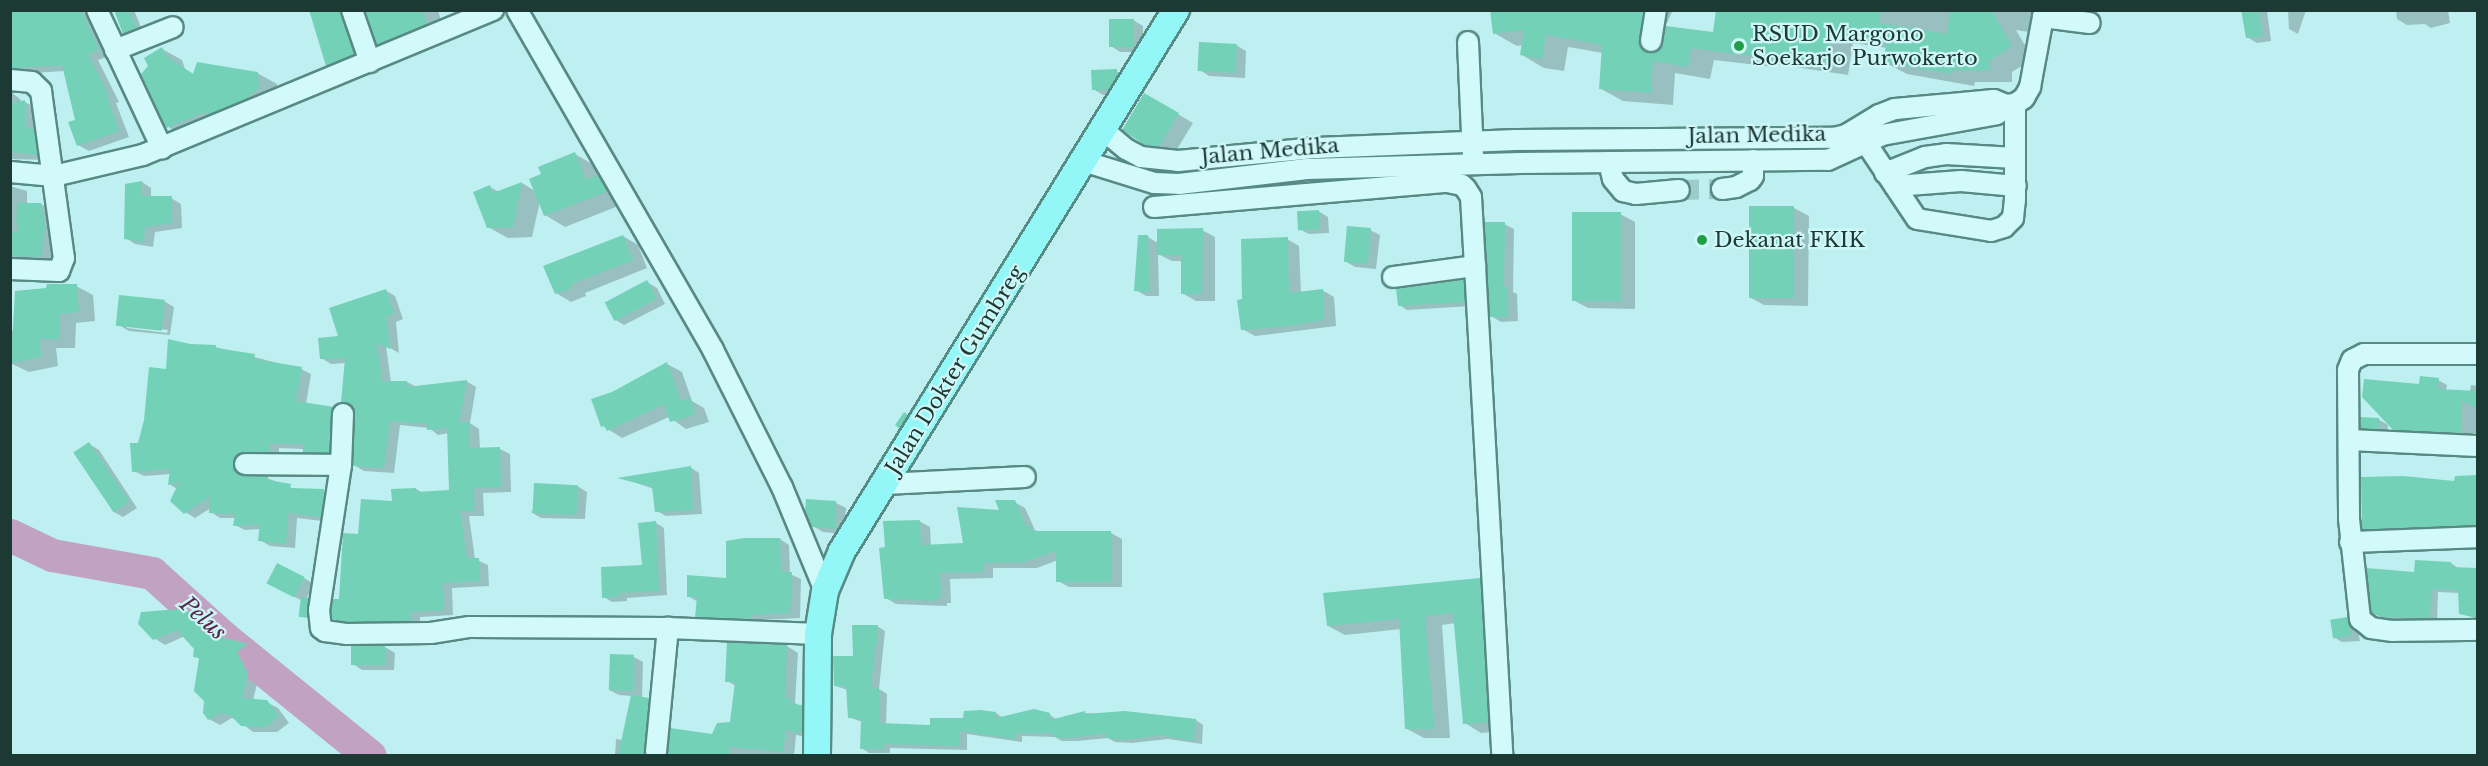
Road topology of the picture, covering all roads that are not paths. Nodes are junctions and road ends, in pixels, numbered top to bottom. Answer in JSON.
{"nodes":[{"id":1,"x":97,"y":10,"type":"edge"},
{"id":2,"x":352,"y":10,"type":"edge"},
{"id":3,"x":493,"y":10,"type":"edge"},
{"id":4,"x":517,"y":10,"type":"edge"},
{"id":5,"x":1176,"y":10,"type":"edge"},
{"id":6,"x":1656,"y":10,"type":"edge"},
{"id":7,"x":2044,"y":14,"type":"edge"},
{"id":8,"x":2090,"y":23,"type":"dead end"},
{"id":9,"x":173,"y":27,"type":"dead end"},
{"id":10,"x":1651,"y":41,"type":"dead end"},
{"id":11,"x":1468,"y":42,"type":"dead end"},
{"id":12,"x":116,"y":50,"type":"junction"},
{"id":13,"x":370,"y":62,"type":"junction"},
{"id":14,"x":10,"y":80,"type":"edge"},
{"id":15,"x":2011,"y":105,"type":"junction"},
{"id":16,"x":1102,"y":129,"type":"junction"},
{"id":17,"x":1861,"y":137,"type":"junction"},
{"id":18,"x":1472,"y":143,"type":"junction"},
{"id":19,"x":162,"y":148,"type":"junction"},
{"id":20,"x":2015,"y":158,"type":"junction"},
{"id":21,"x":1753,"y":160,"type":"junction"},
{"id":22,"x":1083,"y":161,"type":"junction"},
{"id":23,"x":1178,"y":161,"type":"junction"},
{"id":24,"x":1609,"y":162,"type":"junction"},
{"id":25,"x":1473,"y":164,"type":"junction"},
{"id":26,"x":10,"y":172,"type":"edge"},
{"id":27,"x":54,"y":176,"type":"junction"},
{"id":28,"x":1890,"y":179,"type":"junction"},
{"id":29,"x":1179,"y":184,"type":"junction"},
{"id":30,"x":2016,"y":186,"type":"junction"},
{"id":31,"x":1722,"y":189,"type":"tunnel mouth"},
{"id":32,"x":1679,"y":190,"type":"tunnel mouth"},
{"id":33,"x":1154,"y":207,"type":"dead end"},
{"id":34,"x":1475,"y":266,"type":"junction"},
{"id":35,"x":10,"y":269,"type":"edge"},
{"id":36,"x":1393,"y":276,"type":"dead end"},
{"id":37,"x":2478,"y":354,"type":"edge"},
{"id":38,"x":344,"y":414,"type":"dead end"},
{"id":39,"x":2349,"y":440,"type":"junction"},
{"id":40,"x":2478,"y":446,"type":"edge"},
{"id":41,"x":245,"y":464,"type":"dead end"},
{"id":42,"x":340,"y":465,"type":"junction"},
{"id":43,"x":1025,"y":477,"type":"dead end"},
{"id":44,"x":885,"y":484,"type":"junction"},
{"id":45,"x":2478,"y":537,"type":"edge"},
{"id":46,"x":2350,"y":542,"type":"junction"},
{"id":47,"x":825,"y":591,"type":"junction"},
{"id":48,"x":668,"y":628,"type":"junction"},
{"id":49,"x":2478,"y":630,"type":"edge"},
{"id":50,"x":818,"y":634,"type":"junction"},
{"id":51,"x":656,"y":752,"type":"dead end"},
{"id":52,"x":817,"y":756,"type":"edge"},
{"id":53,"x":1502,"y":756,"type":"edge"}],
"edges":[{"from":1,"to":12,"type":"street"},
{"from":2,"to":13,"type":"street"},
{"from":3,"to":13,"type":"street"},
{"from":4,"to":47,"type":"street"},
{"from":5,"to":16,"type":"main road","name":"Jalan Dokter Gumbreg"},
{"from":6,"to":10,"type":"street"},
{"from":7,"to":8,"type":"street"},
{"from":7,"to":15,"type":"street"},
{"from":9,"to":12,"type":"street"},
{"from":11,"to":18,"type":"street"},
{"from":12,"to":19,"type":"street"},
{"from":13,"to":19,"type":"street"},
{"from":14,"to":27,"type":"street"},
{"from":15,"to":17,"type":"street","name":"Jalan Medika"},
{"from":15,"to":20,"type":"street"},
{"from":16,"to":22,"type":"main road","name":"Jalan Dokter Gumbreg"},
{"from":16,"to":23,"type":"street","name":"Jalan Medika"},
{"from":17,"to":18,"type":"street","name":"Jalan Medika"},
{"from":17,"to":21,"type":"street","name":"Jalan Medika"},
{"from":17,"to":28,"type":"street"},
{"from":18,"to":23,"type":"street","name":"Jalan Medika"},
{"from":18,"to":25,"type":"street"},
{"from":19,"to":27,"type":"street"},
{"from":20,"to":28,"type":"street"},
{"from":20,"to":30,"type":"street"},
{"from":21,"to":24,"type":"street","name":"Jalan Medika"},
{"from":21,"to":31,"type":"street"},
{"from":22,"to":29,"type":"street","name":"Jalan Medika"},
{"from":22,"to":44,"type":"main road","name":"Jalan Dokter Gumbreg"},
{"from":23,"to":29,"type":"street"},
{"from":24,"to":25,"type":"street","name":"Jalan Medika"},
{"from":24,"to":32,"type":"street"},
{"from":25,"to":29,"type":"street","name":"Jalan Medika"},
{"from":26,"to":27,"type":"street"},
{"from":27,"to":35,"type":"street"},
{"from":28,"to":30,"type":"street"},
{"from":28,"to":30,"type":"street"},
{"from":33,"to":34,"type":"street"},
{"from":34,"to":36,"type":"street"},
{"from":34,"to":53,"type":"street"},
{"from":37,"to":39,"type":"street"},
{"from":38,"to":42,"type":"street"},
{"from":39,"to":40,"type":"street"},
{"from":39,"to":46,"type":"street"},
{"from":41,"to":42,"type":"street"},
{"from":42,"to":48,"type":"street"},
{"from":43,"to":44,"type":"street"},
{"from":44,"to":47,"type":"main road","name":"Jalan Dokter Gumbreg"},
{"from":45,"to":46,"type":"street"},
{"from":46,"to":49,"type":"street"},
{"from":47,"to":50,"type":"main road","name":"Jalan Dokter Gumbreg"},
{"from":48,"to":50,"type":"street"},
{"from":48,"to":51,"type":"street"},
{"from":50,"to":52,"type":"main road","name":"Jalan Dokter Gumbreg"}]}
